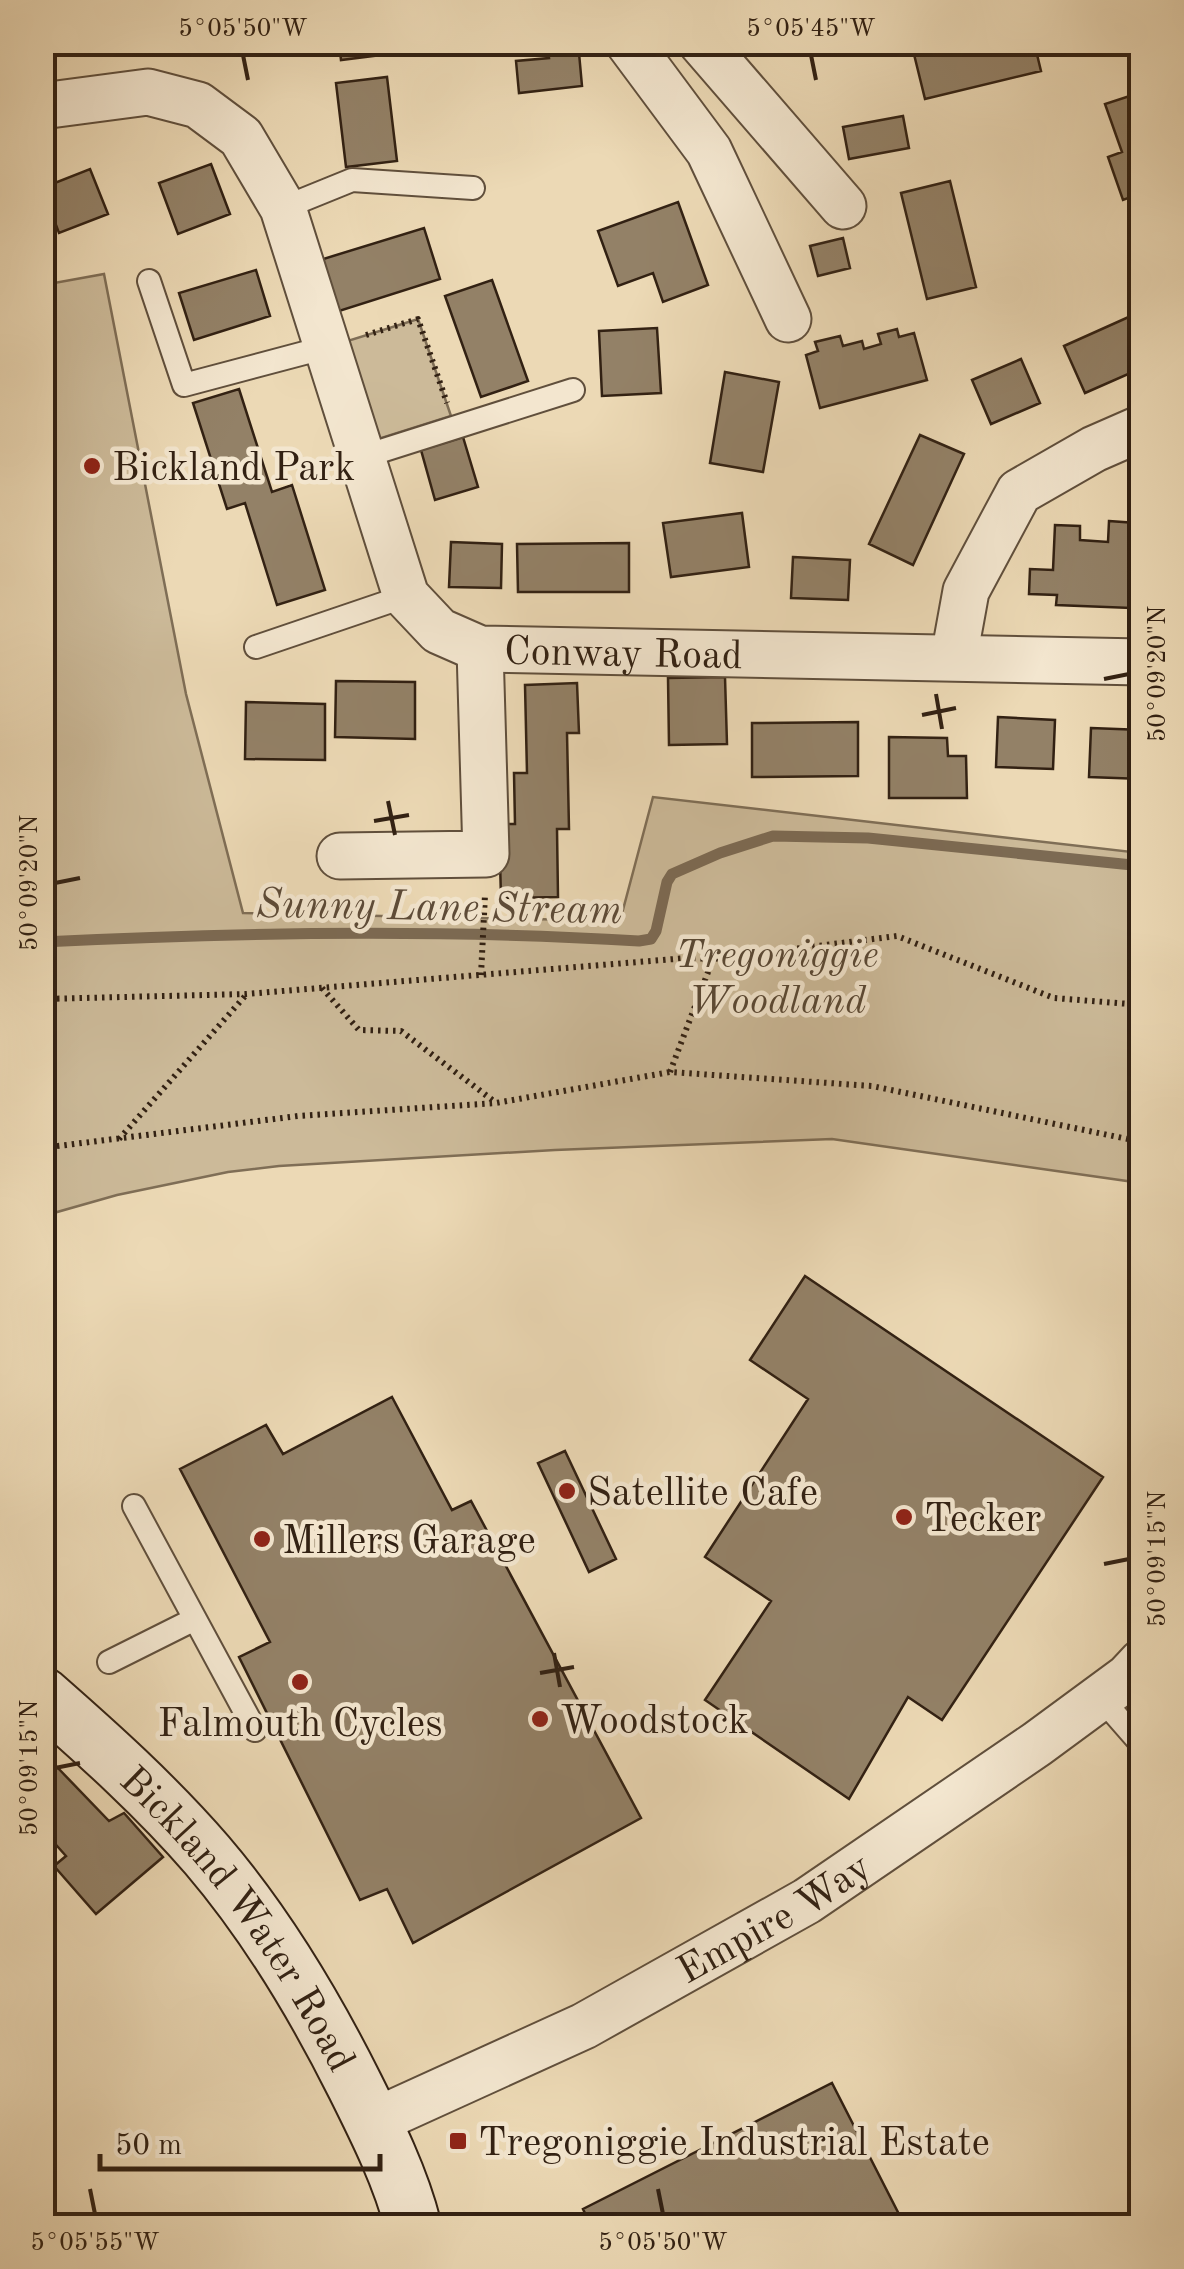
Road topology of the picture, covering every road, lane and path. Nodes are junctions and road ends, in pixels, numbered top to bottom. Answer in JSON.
{"nodes":[{"id":1,"x":628,"y":42,"type":"edge"},
{"id":2,"x":716,"y":47,"type":"edge"},
{"id":3,"x":42,"y":106,"type":"edge"},
{"id":4,"x":473,"y":188,"type":"dead end"},
{"id":5,"x":843,"y":206,"type":"dead end"},
{"id":6,"x":283,"y":208,"type":"junction"},
{"id":7,"x":149,"y":281,"type":"dead end"},
{"id":8,"x":788,"y":319,"type":"dead end"},
{"id":9,"x":327,"y":348,"type":"junction"},
{"id":10,"x":574,"y":390,"type":"dead end"},
{"id":11,"x":454,"y":427,"type":"junction"},
{"id":12,"x":1142,"y":428,"type":"edge"},
{"id":13,"x":362,"y":456,"type":"junction"},
{"id":14,"x":406,"y":596,"type":"junction"},
{"id":15,"x":256,"y":646,"type":"dead end"},
{"id":16,"x":480,"y":650,"type":"junction"},
{"id":17,"x":954,"y":657,"type":"junction"},
{"id":18,"x":1142,"y":662,"type":"edge"},
{"id":19,"x":340,"y":856,"type":"dead end"},
{"id":20,"x":483,"y":930,"type":"dead end"},
{"id":21,"x":713,"y":959,"type":"junction"},
{"id":22,"x":481,"y":975,"type":"junction"},
{"id":23,"x":322,"y":988,"type":"junction"},
{"id":24,"x":246,"y":994,"type":"junction"},
{"id":25,"x":42,"y":999,"type":"edge"},
{"id":26,"x":1142,"y":1005,"type":"edge"},
{"id":27,"x":670,"y":1072,"type":"junction"},
{"id":28,"x":496,"y":1103,"type":"junction"},
{"id":29,"x":118,"y":1140,"type":"junction"},
{"id":30,"x":1142,"y":1142,"type":"edge"},
{"id":31,"x":42,"y":1148,"type":"edge"},
{"id":32,"x":134,"y":1506,"type":"dead end"},
{"id":33,"x":195,"y":1619,"type":"junction"},
{"id":34,"x":109,"y":1662,"type":"dead end"},
{"id":35,"x":1142,"y":1662,"type":"edge"},
{"id":36,"x":42,"y":1695,"type":"edge"},
{"id":37,"x":1100,"y":1698,"type":"junction"},
{"id":38,"x":256,"y":1730,"type":"dead end"},
{"id":39,"x":1142,"y":1745,"type":"edge"},
{"id":40,"x":373,"y":2122,"type":"junction"},
{"id":41,"x":413,"y":2226,"type":"edge"}],
"edges":[{"from":1,"to":8,"type":"street"},
{"from":2,"to":5,"type":"street"},
{"from":3,"to":6,"type":"street","name":"Conway Road"},
{"from":4,"to":6,"type":"lane"},
{"from":6,"to":9,"type":"street","name":"Conway Road"},
{"from":7,"to":9,"type":"lane"},
{"from":9,"to":11,"type":"path"},
{"from":9,"to":13,"type":"street","name":"Conway Road"},
{"from":10,"to":11,"type":"lane"},
{"from":11,"to":13,"type":"lane"},
{"from":12,"to":17,"type":"street"},
{"from":13,"to":14,"type":"street","name":"Conway Road"},
{"from":14,"to":15,"type":"lane"},
{"from":14,"to":16,"type":"street","name":"Conway Road"},
{"from":16,"to":17,"type":"street","name":"Conway Road"},
{"from":16,"to":19,"type":"street"},
{"from":17,"to":18,"type":"street","name":"Conway Road"},
{"from":20,"to":22,"type":"path"},
{"from":21,"to":22,"type":"path"},
{"from":21,"to":26,"type":"path"},
{"from":21,"to":27,"type":"path"},
{"from":22,"to":23,"type":"path"},
{"from":23,"to":24,"type":"path"},
{"from":23,"to":28,"type":"path"},
{"from":24,"to":25,"type":"path"},
{"from":24,"to":29,"type":"path"},
{"from":27,"to":28,"type":"path"},
{"from":27,"to":30,"type":"path"},
{"from":28,"to":29,"type":"path"},
{"from":29,"to":31,"type":"path"},
{"from":32,"to":33,"type":"lane"},
{"from":33,"to":34,"type":"lane"},
{"from":33,"to":38,"type":"lane"},
{"from":35,"to":37,"type":"street","name":"Empire Way"},
{"from":36,"to":40,"type":"street","name":"Bickland Water Road"},
{"from":37,"to":39,"type":"lane"},
{"from":37,"to":40,"type":"street","name":"Empire Way"},
{"from":40,"to":41,"type":"street","name":"Bickland Water Road"}]}
